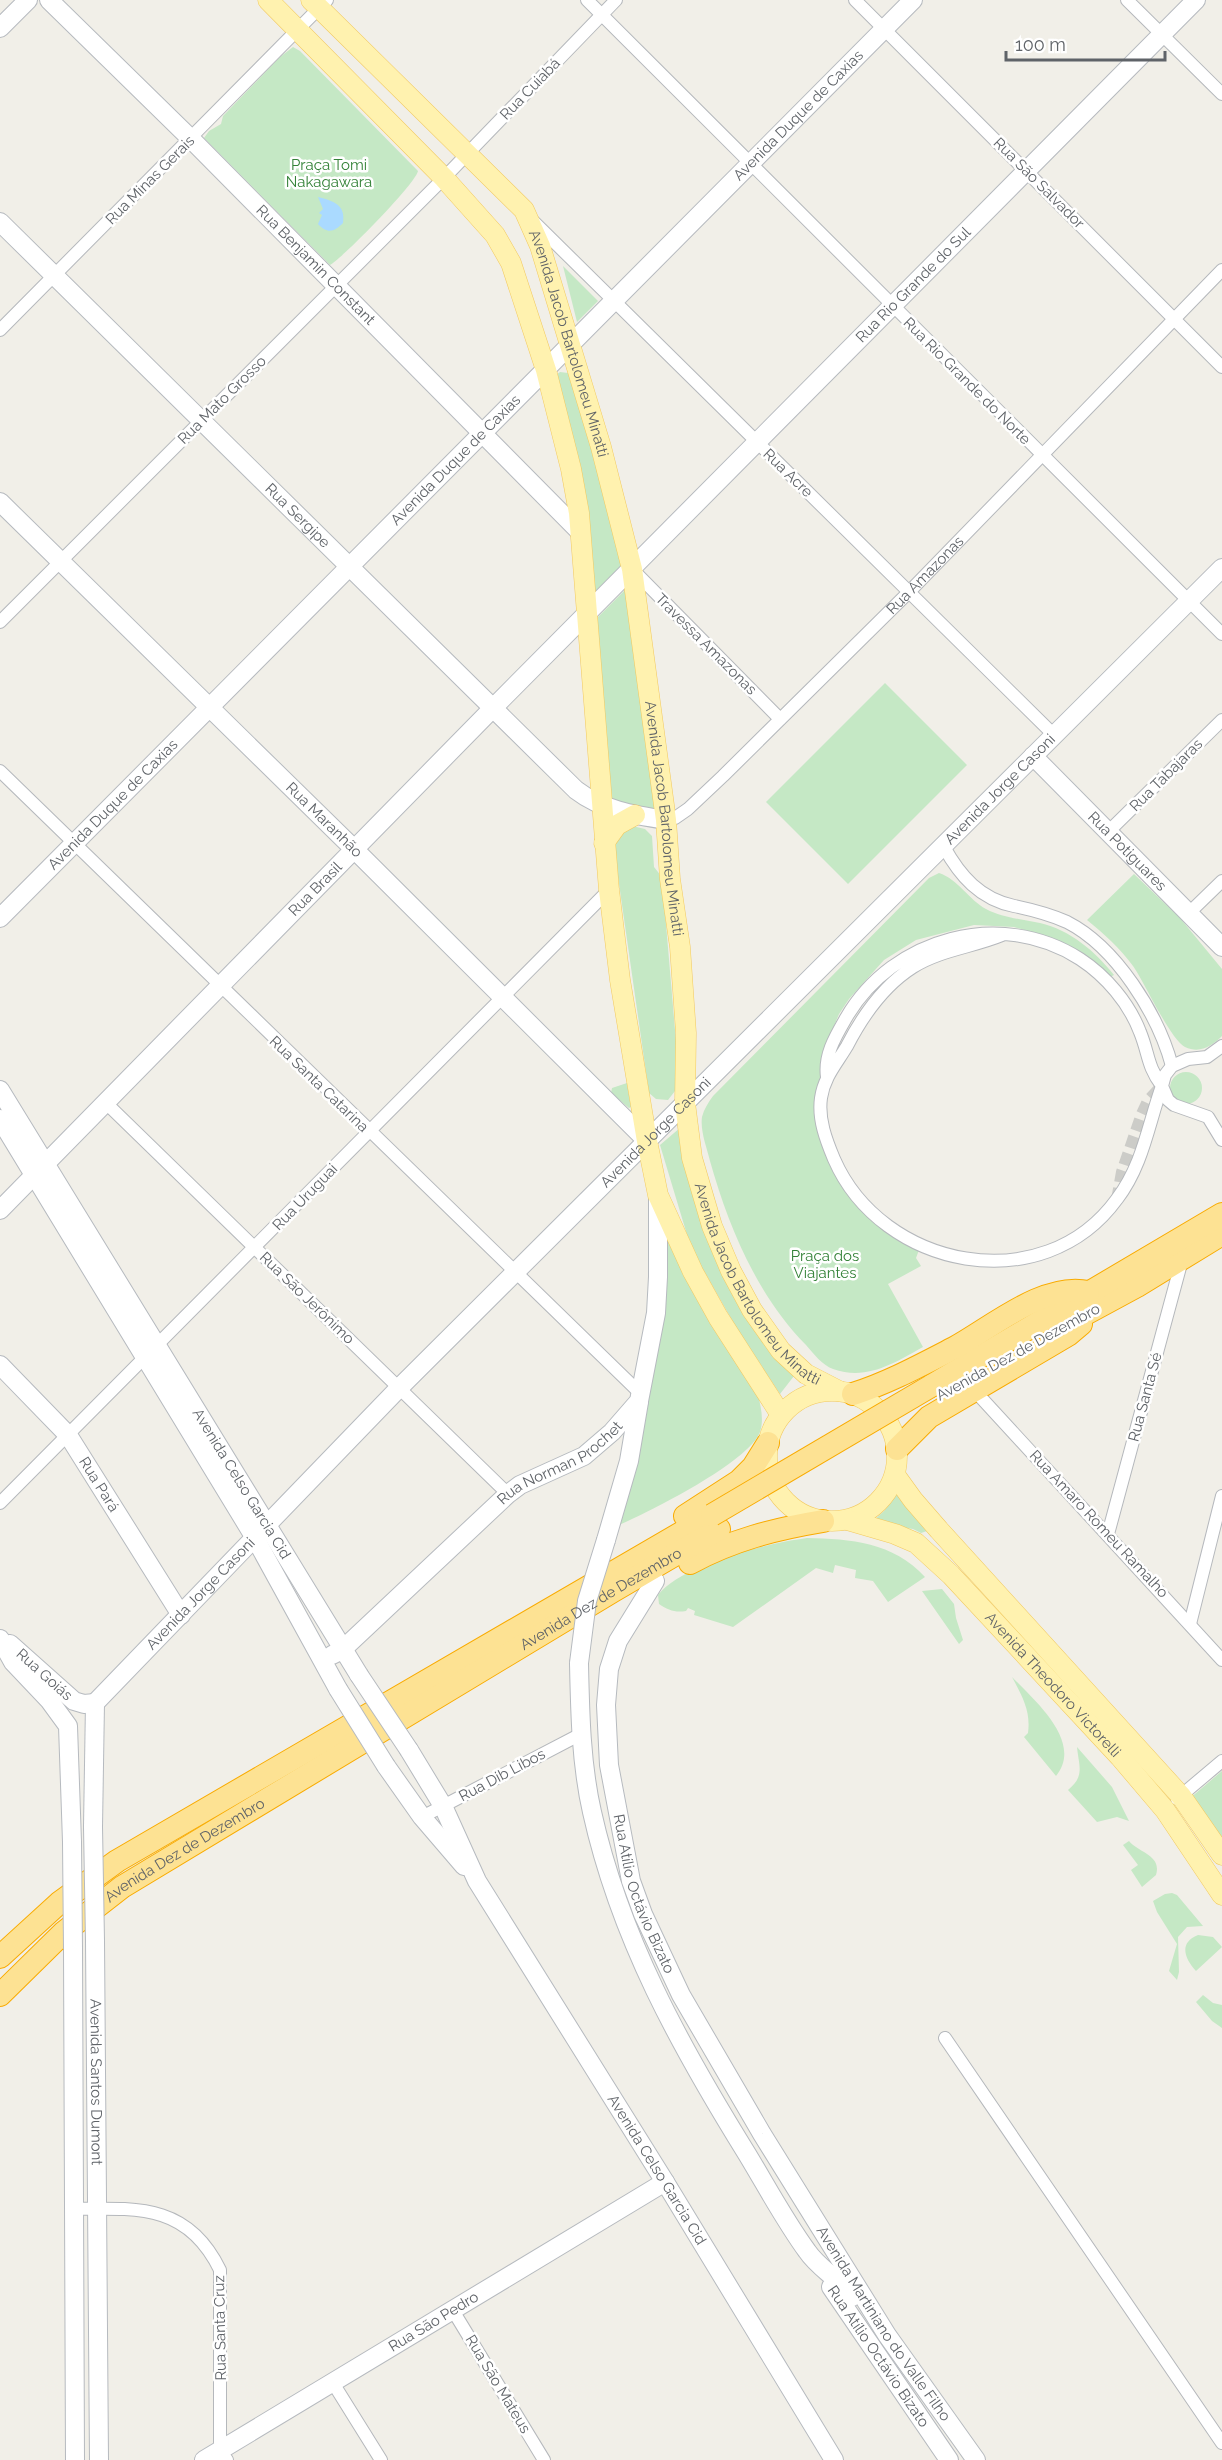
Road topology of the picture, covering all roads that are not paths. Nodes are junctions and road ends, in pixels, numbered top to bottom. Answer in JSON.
{"nodes":[{"id":1,"x":28,"y":0,"type":"edge"},
{"id":2,"x":49,"y":0,"type":"edge"},
{"id":3,"x":268,"y":0,"type":"edge"},
{"id":4,"x":587,"y":0,"type":"edge"},
{"id":5,"x":616,"y":0,"type":"edge"},
{"id":6,"x":855,"y":0,"type":"edge"},
{"id":7,"x":913,"y":0,"type":"edge"},
{"id":8,"x":1127,"y":0,"type":"edge"},
{"id":9,"x":1196,"y":0,"type":"edge"},
{"id":10,"x":319,"y":3,"type":"edge"},
{"id":11,"x":601,"y":15,"type":"junction"},
{"id":12,"x":0,"y":28,"type":"edge"},
{"id":13,"x":298,"y":29,"type":"junction"},
{"id":14,"x":884,"y":29,"type":"junction"},
{"id":15,"x":1162,"y":34,"type":"junction"},
{"id":16,"x":1222,"y":94,"type":"edge"},
{"id":17,"x":191,"y":139,"type":"junction"},
{"id":18,"x":468,"y":153,"type":"junction"},
{"id":19,"x":748,"y":163,"type":"junction"},
{"id":20,"x":1027,"y":171,"type":"junction"},
{"id":21,"x":444,"y":178,"type":"junction"},
{"id":22,"x":524,"y":210,"type":"junction"},
{"id":23,"x":0,"y":222,"type":"edge"},
{"id":24,"x":1222,"y":270,"type":"edge"},
{"id":25,"x":55,"y":275,"type":"junction"},
{"id":26,"x":336,"y":286,"type":"junction"},
{"id":27,"x":613,"y":302,"type":"junction"},
{"id":28,"x":893,"y":306,"type":"junction"},
{"id":29,"x":1174,"y":318,"type":"junction"},
{"id":30,"x":0,"y":330,"type":"edge"},
{"id":31,"x":569,"y":346,"type":"junction"},
{"id":32,"x":1222,"y":367,"type":"edge"},
{"id":33,"x":546,"y":370,"type":"junction"},
{"id":34,"x":202,"y":421,"type":"junction"},
{"id":35,"x":484,"y":433,"type":"junction"},
{"id":36,"x":757,"y":443,"type":"junction"},
{"id":37,"x":1041,"y":455,"type":"junction"},
{"id":38,"x":0,"y":502,"type":"edge"},
{"id":39,"x":581,"y":533,"type":"junction"},
{"id":40,"x":60,"y":560,"type":"junction"},
{"id":41,"x":349,"y":568,"type":"junction"},
{"id":42,"x":1222,"y":568,"type":"edge"},
{"id":43,"x":632,"y":569,"type":"junction"},
{"id":44,"x":909,"y":592,"type":"junction"},
{"id":45,"x":1189,"y":601,"type":"junction"},
{"id":46,"x":588,"y":615,"type":"junction"},
{"id":47,"x":0,"y":622,"type":"edge"},
{"id":48,"x":1222,"y":634,"type":"edge"},
{"id":49,"x":209,"y":709,"type":"junction"},
{"id":50,"x":492,"y":709,"type":"junction"},
{"id":51,"x":780,"y":719,"type":"junction"},
{"id":52,"x":1222,"y":720,"type":"edge"},
{"id":53,"x":1054,"y":735,"type":"junction"},
{"id":54,"x":1033,"y":756,"type":"junction"},
{"id":55,"x":0,"y":771,"type":"edge"},
{"id":56,"x":601,"y":805,"type":"junction"},
{"id":57,"x":636,"y":815,"type":"junction"},
{"id":58,"x":666,"y":820,"type":"junction"},
{"id":59,"x":1109,"y":831,"type":"junction"},
{"id":60,"x":604,"y":843,"type":"junction"},
{"id":61,"x":73,"y":844,"type":"junction"},
{"id":62,"x":944,"y":847,"type":"junction"},
{"id":63,"x":355,"y":850,"type":"junction"},
{"id":64,"x":1222,"y":881,"type":"edge"},
{"id":65,"x":609,"y":890,"type":"junction"},
{"id":66,"x":1189,"y":914,"type":"junction"},
{"id":67,"x":0,"y":918,"type":"edge"},
{"id":68,"x":1222,"y":947,"type":"edge"},
{"id":69,"x":220,"y":987,"type":"junction"},
{"id":70,"x":503,"y":996,"type":"junction"},
{"id":71,"x":1222,"y":1047,"type":"edge"},
{"id":72,"x":1172,"y":1066,"type":"junction"},
{"id":73,"x":1162,"y":1086,"type":"junction"},
{"id":74,"x":0,"y":1090,"type":"edge"},
{"id":75,"x":106,"y":1103,"type":"junction"},
{"id":76,"x":685,"y":1103,"type":"junction"},
{"id":77,"x":0,"y":1119,"type":"edge"},
{"id":78,"x":369,"y":1131,"type":"junction"},
{"id":79,"x":1222,"y":1140,"type":"edge"},
{"id":80,"x":647,"y":1141,"type":"junction"},
{"id":81,"x":41,"y":1168,"type":"junction"},
{"id":82,"x":658,"y":1195,"type":"junction"},
{"id":83,"x":0,"y":1210,"type":"edge"},
{"id":84,"x":1222,"y":1214,"type":"edge"},
{"id":85,"x":1222,"y":1234,"type":"edge"},
{"id":86,"x":255,"y":1247,"type":"junction"},
{"id":87,"x":1182,"y":1259,"type":"junction"},
{"id":88,"x":514,"y":1273,"type":"junction"},
{"id":89,"x":1093,"y":1300,"type":"junction"},
{"id":90,"x":151,"y":1350,"type":"junction"},
{"id":91,"x":0,"y":1365,"type":"edge"},
{"id":92,"x":399,"y":1388,"type":"junction"},
{"id":93,"x":974,"y":1389,"type":"junction"},
{"id":94,"x":846,"y":1393,"type":"junction"},
{"id":95,"x":640,"y":1398,"type":"junction"},
{"id":96,"x":782,"y":1415,"type":"junction"},
{"id":97,"x":68,"y":1435,"type":"junction"},
{"id":98,"x":768,"y":1443,"type":"junction"},
{"id":99,"x":897,"y":1449,"type":"junction"},
{"id":100,"x":895,"y":1475,"type":"junction"},
{"id":101,"x":508,"y":1494,"type":"junction"},
{"id":102,"x":1222,"y":1496,"type":"edge"},
{"id":103,"x":0,"y":1503,"type":"edge"},
{"id":104,"x":847,"y":1520,"type":"junction"},
{"id":105,"x":823,"y":1521,"type":"junction"},
{"id":106,"x":261,"y":1532,"type":"junction"},
{"id":107,"x":1108,"y":1534,"type":"junction"},
{"id":108,"x":655,"y":1581,"type":"junction"},
{"id":109,"x":602,"y":1589,"type":"junction"},
{"id":110,"x":181,"y":1616,"type":"junction"},
{"id":111,"x":1190,"y":1624,"type":"junction"},
{"id":112,"x":0,"y":1637,"type":"edge"},
{"id":113,"x":342,"y":1650,"type":"junction"},
{"id":114,"x":322,"y":1660,"type":"junction"},
{"id":115,"x":1222,"y":1660,"type":"edge"},
{"id":116,"x":95,"y":1703,"type":"junction"},
{"id":117,"x":68,"y":1726,"type":"joint"},
{"id":118,"x":581,"y":1734,"type":"junction"},
{"id":119,"x":1222,"y":1761,"type":"edge"},
{"id":120,"x":419,"y":1767,"type":"junction"},
{"id":121,"x":389,"y":1771,"type":"junction"},
{"id":122,"x":1181,"y":1796,"type":"junction"},
{"id":123,"x":443,"y":1806,"type":"junction"},
{"id":124,"x":1165,"y":1810,"type":"junction"},
{"id":125,"x":422,"y":1817,"type":"junction"},
{"id":126,"x":1222,"y":1855,"type":"edge"},
{"id":127,"x":477,"y":1881,"type":"junction"},
{"id":128,"x":1222,"y":1895,"type":"edge"},
{"id":129,"x":0,"y":1957,"type":"edge"},
{"id":130,"x":0,"y":1995,"type":"edge"},
{"id":131,"x":945,"y":2038,"type":"dead end"},
{"id":132,"x":665,"y":2182,"type":"junction"},
{"id":133,"x":795,"y":2185,"type":"joint"},
{"id":134,"x":74,"y":2209,"type":"junction"},
{"id":135,"x":97,"y":2209,"type":"junction"},
{"id":136,"x":808,"y":2253,"type":"junction"},
{"id":137,"x":452,"y":2309,"type":"junction"},
{"id":138,"x":887,"y":2335,"type":"junction"},
{"id":139,"x":333,"y":2383,"type":"junction"},
{"id":140,"x":1222,"y":2443,"type":"edge"},
{"id":141,"x":223,"y":2455,"type":"edge"},
{"id":142,"x":75,"y":2460,"type":"edge"},
{"id":143,"x":99,"y":2460,"type":"edge"},
{"id":144,"x":204,"y":2460,"type":"edge"},
{"id":145,"x":381,"y":2460,"type":"edge"},
{"id":146,"x":544,"y":2460,"type":"edge"},
{"id":147,"x":834,"y":2460,"type":"edge"},
{"id":148,"x":949,"y":2460,"type":"edge"},
{"id":149,"x":976,"y":2460,"type":"edge"}],
"edges":[{"from":1,"to":12,"type":"street"},
{"from":2,"to":17,"type":"street","name":"Rua Benjamin Constant"},
{"from":3,"to":13,"type":"main road","name":"Avenida Jacob Bartolomeu Minatti"},
{"from":4,"to":11,"type":"street","name":"Rua Rio Grande do Norte"},
{"from":5,"to":11,"type":"street","name":"Rua Cuiabá"},
{"from":6,"to":14,"type":"street","name":"Rua São Salvador"},
{"from":7,"to":14,"type":"street","name":"Avenida Duque de Caxias"},
{"from":8,"to":15,"type":"street"},
{"from":9,"to":15,"type":"street","name":"Rua Rio Grande do Sul"},
{"from":10,"to":13,"type":"street","name":"Rua Minas Gerais"},
{"from":10,"to":18,"type":"main road"},
{"from":11,"to":18,"type":"street","name":"Rua Cuiabá"},
{"from":11,"to":19,"type":"street","name":"Rua Rio Grande do Norte"},
{"from":13,"to":17,"type":"street","name":"Rua Minas Gerais"},
{"from":13,"to":21,"type":"main road","name":"Avenida Jacob Bartolomeu Minatti"},
{"from":14,"to":19,"type":"street","name":"Avenida Duque de Caxias"},
{"from":14,"to":20,"type":"street","name":"Rua São Salvador"},
{"from":15,"to":16,"type":"street"},
{"from":15,"to":20,"type":"street","name":"Rua Rio Grande do Sul"},
{"from":17,"to":25,"type":"street","name":"Rua Minas Gerais"},
{"from":17,"to":26,"type":"street","name":"Rua Benjamin Constant"},
{"from":18,"to":21,"type":"street","name":"Rua Cuiabá"},
{"from":18,"to":22,"type":"main road"},
{"from":19,"to":27,"type":"street","name":"Avenida Duque de Caxias"},
{"from":19,"to":28,"type":"street","name":"Rua Rio Grande do Norte"},
{"from":20,"to":28,"type":"street","name":"Rua Rio Grande do Sul"},
{"from":20,"to":29,"type":"street","name":"Rua São Salvador"},
{"from":21,"to":26,"type":"street","name":"Rua Mato Grosso"},
{"from":21,"to":33,"type":"main road","name":"Avenida Jacob Bartolomeu Minatti"},
{"from":22,"to":27,"type":"street","name":"Rua Acre"},
{"from":22,"to":31,"type":"main road","name":"Avenida Jacob Bartolomeu Minatti"},
{"from":23,"to":25,"type":"street","name":"Rua Sergipe"},
{"from":24,"to":29,"type":"street","name":"Rua Amazonas"},
{"from":25,"to":30,"type":"street","name":"Rua Minas Gerais"},
{"from":25,"to":34,"type":"street","name":"Rua Sergipe"},
{"from":26,"to":34,"type":"street","name":"Rua Mato Grosso"},
{"from":26,"to":35,"type":"street","name":"Rua Benjamin Constant"},
{"from":27,"to":31,"type":"street","name":"Avenida Duque de Caxias"},
{"from":27,"to":36,"type":"street","name":"Rua Acre"},
{"from":28,"to":36,"type":"street","name":"Rua Rio Grande do Sul"},
{"from":28,"to":37,"type":"street","name":"Rua Rio Grande do Norte"},
{"from":29,"to":32,"type":"street","name":"Rua São Salvador"},
{"from":29,"to":37,"type":"street","name":"Rua Amazonas"},
{"from":31,"to":33,"type":"street","name":"Avenida Duque de Caxias"},
{"from":31,"to":43,"type":"main road","name":"Avenida Jacob Bartolomeu Minatti"},
{"from":33,"to":35,"type":"street","name":"Avenida Duque de Caxias"},
{"from":33,"to":39,"type":"main road","name":"Avenida Jacob Bartolomeu Minatti"},
{"from":34,"to":40,"type":"street","name":"Rua Mato Grosso"},
{"from":34,"to":41,"type":"street","name":"Rua Sergipe"},
{"from":35,"to":39,"type":"street","name":"Rua Benjamin Constant"},
{"from":35,"to":41,"type":"street","name":"Avenida Duque de Caxias"},
{"from":36,"to":43,"type":"street","name":"Rua Rio Grande do Sul"},
{"from":36,"to":44,"type":"street","name":"Rua Acre"},
{"from":37,"to":44,"type":"street","name":"Rua Amazonas"},
{"from":37,"to":45,"type":"street","name":"Rua Rio Grande do Norte"},
{"from":38,"to":40,"type":"street","name":"Rua Maranhão"},
{"from":39,"to":46,"type":"main road","name":"Avenida Jacob Bartolomeu Minatti"},
{"from":40,"to":47,"type":"street","name":"Rua Mato Grosso"},
{"from":40,"to":49,"type":"street","name":"Rua Maranhão"},
{"from":41,"to":49,"type":"street","name":"Avenida Duque de Caxias"},
{"from":41,"to":50,"type":"street","name":"Rua Sergipe"},
{"from":42,"to":45,"type":"street","name":"Avenida Jorge Casoni"},
{"from":43,"to":46,"type":"street","name":"Rua Brasil"},
{"from":43,"to":51,"type":"street","name":"Travessa Amazonas"},
{"from":43,"to":58,"type":"main road","name":"Avenida Jacob Bartolomeu Minatti"},
{"from":44,"to":51,"type":"street","name":"Rua Amazonas"},
{"from":44,"to":53,"type":"street","name":"Rua Acre"},
{"from":45,"to":48,"type":"street","name":"Rua Rio Grande do Norte"},
{"from":45,"to":53,"type":"street","name":"Avenida Jorge Casoni"},
{"from":46,"to":50,"type":"street","name":"Rua Brasil"},
{"from":46,"to":56,"type":"main road","name":"Avenida Jacob Bartolomeu Minatti"},
{"from":49,"to":61,"type":"street","name":"Avenida Duque de Caxias"},
{"from":49,"to":63,"type":"street","name":"Rua Maranhão"},
{"from":50,"to":56,"type":"street","name":"Rua Sergipe"},
{"from":50,"to":63,"type":"street","name":"Rua Brasil"},
{"from":51,"to":58,"type":"street","name":"Rua Amazonas"},
{"from":52,"to":59,"type":"street","name":"Rua Tabajaras"},
{"from":53,"to":54,"type":"street","name":"Avenida Jorge Casoni"},
{"from":54,"to":59,"type":"street","name":"Rua Potiguares"},
{"from":54,"to":62,"type":"street","name":"Avenida Jorge Casoni"},
{"from":55,"to":61,"type":"street","name":"Rua Santa Catarina"},
{"from":56,"to":57,"type":"street"},
{"from":56,"to":60,"type":"main road","name":"Avenida Jacob Bartolomeu Minatti"},
{"from":57,"to":58,"type":"street"},
{"from":57,"to":60,"type":"main road"},
{"from":58,"to":76,"type":"main road","name":"Avenida Jacob Bartolomeu Minatti"},
{"from":59,"to":66,"type":"street","name":"Rua Potiguares"},
{"from":60,"to":65,"type":"main road","name":"Avenida Jacob Bartolomeu Minatti"},
{"from":61,"to":67,"type":"street","name":"Avenida Duque de Caxias"},
{"from":61,"to":69,"type":"street","name":"Rua Santa Catarina"},
{"from":62,"to":72,"type":"street"},
{"from":62,"to":76,"type":"street","name":"Avenida Jorge Casoni"},
{"from":63,"to":69,"type":"street","name":"Rua Brasil"},
{"from":63,"to":70,"type":"street","name":"Rua Maranhão"},
{"from":64,"to":66,"type":"street"},
{"from":65,"to":70,"type":"street","name":"Rua Uruguai"},
{"from":65,"to":80,"type":"main road","name":"Avenida Jacob Bartolomeu Minatti"},
{"from":66,"to":68,"type":"street","name":"Rua Potiguares"},
{"from":69,"to":75,"type":"street","name":"Rua Brasil"},
{"from":69,"to":78,"type":"street","name":"Rua Santa Catarina"},
{"from":70,"to":78,"type":"street","name":"Rua Uruguai"},
{"from":70,"to":80,"type":"street","name":"Rua Maranhão"},
{"from":71,"to":72,"type":"street"},
{"from":72,"to":73,"type":"street"},
{"from":73,"to":73,"type":"street"},
{"from":73,"to":79,"type":"street"},
{"from":74,"to":81,"type":"street","name":"Avenida Celso Garcia Cid"},
{"from":75,"to":81,"type":"street","name":"Rua Brasil"},
{"from":75,"to":86,"type":"street","name":"Rua São Jerônimo"},
{"from":76,"to":80,"type":"street","name":"Avenida Jorge Casoni"},
{"from":76,"to":94,"type":"main road","name":"Avenida Jacob Bartolomeu Minatti"},
{"from":77,"to":81,"type":"street","name":"Avenida Celso Garcia Cid"},
{"from":78,"to":86,"type":"street","name":"Rua Uruguai"},
{"from":78,"to":88,"type":"street","name":"Rua Santa Catarina"},
{"from":80,"to":82,"type":"main road","name":"Avenida Jacob Bartolomeu Minatti"},
{"from":80,"to":88,"type":"street","name":"Avenida Jorge Casoni"},
{"from":81,"to":83,"type":"street","name":"Rua Brasil"},
{"from":81,"to":90,"type":"street","name":"Avenida Celso Garcia Cid"},
{"from":82,"to":95,"type":"street"},
{"from":82,"to":96,"type":"main road","name":"Avenida Jacob Bartolomeu Minatti"},
{"from":84,"to":89,"type":"highway","name":"Avenida Dez de Dezembro"},
{"from":85,"to":87,"type":"highway","name":"Avenida Dez de Dezembro"},
{"from":86,"to":90,"type":"street","name":"Rua Uruguai"},
{"from":86,"to":92,"type":"street","name":"Rua São Jerônimo"},
{"from":87,"to":89,"type":"highway","name":"Avenida Dez de Dezembro"},
{"from":87,"to":107,"type":"street","name":"Rua Santa Sé"},
{"from":88,"to":92,"type":"street","name":"Avenida Jorge Casoni"},
{"from":88,"to":95,"type":"street","name":"Rua Santa Catarina"},
{"from":89,"to":93,"type":"highway"},
{"from":89,"to":94,"type":"highway"},
{"from":89,"to":109,"type":"highway","name":"Avenida Dez de Dezembro"},
{"from":90,"to":97,"type":"street","name":"Rua Uruguai"},
{"from":90,"to":106,"type":"street","name":"Avenida Celso Garcia Cid"},
{"from":91,"to":97,"type":"street","name":"Rua Pará"},
{"from":92,"to":101,"type":"street","name":"Rua São Jerônimo"},
{"from":92,"to":106,"type":"street","name":"Avenida Jorge Casoni"},
{"from":93,"to":99,"type":"highway"},
{"from":93,"to":107,"type":"street","name":"Rua Amaro Romeu Ramalho"},
{"from":94,"to":96,"type":"main road"},
{"from":94,"to":99,"type":"main road"},
{"from":95,"to":101,"type":"street","name":"Rua Norman Prochet"},
{"from":95,"to":118,"type":"street","bridge":true},
{"from":96,"to":98,"type":"main road"},
{"from":97,"to":103,"type":"street","name":"Rua Uruguai"},
{"from":97,"to":110,"type":"street","name":"Rua Pará"},
{"from":98,"to":105,"type":"main road"},
{"from":98,"to":109,"type":"highway"},
{"from":99,"to":100,"type":"main road"},
{"from":100,"to":104,"type":"main road"},
{"from":100,"to":122,"type":"main road","name":"Avenida Theodoro Victorelli"},
{"from":101,"to":113,"type":"street","name":"Rua Norman Prochet"},
{"from":102,"to":111,"type":"street"},
{"from":104,"to":105,"type":"main road"},
{"from":104,"to":124,"type":"main road","name":"Avenida Theodoro Victorelli"},
{"from":105,"to":108,"type":"highway"},
{"from":106,"to":110,"type":"street","name":"Avenida Jorge Casoni"},
{"from":106,"to":113,"type":"street","name":"Avenida Celso Garcia Cid"},
{"from":106,"to":114,"type":"street","name":"Avenida Celso Garcia Cid"},
{"from":107,"to":111,"type":"street","name":"Rua Amaro Romeu Ramalho"},
{"from":108,"to":109,"type":"highway"},
{"from":108,"to":133,"type":"street","name":"Rua Atílio Octávio Bizato"},
{"from":109,"to":129,"type":"highway","name":"Avenida Dez de Dezembro"},
{"from":109,"to":130,"type":"highway","name":"Avenida Dez de Dezembro"},
{"from":110,"to":116,"type":"street","name":"Avenida Jorge Casoni"},
{"from":111,"to":115,"type":"street","name":"Rua Amaro Romeu Ramalho"},
{"from":112,"to":116,"type":"street","name":"Rua Goiás"},
{"from":112,"to":117,"type":"street","name":"Rua Goiás"},
{"from":113,"to":114,"type":"street","name":"Rua Norman Prochet"},
{"from":113,"to":120,"type":"street","name":"Avenida Celso Garcia Cid","bridge":true},
{"from":114,"to":121,"type":"street","name":"Avenida Celso Garcia Cid","bridge":true},
{"from":116,"to":135,"type":"street","name":"Avenida Santos Dumont","bridge":true},
{"from":117,"to":134,"type":"street","name":"Avenida Santos Dumont","bridge":true},
{"from":118,"to":123,"type":"street","name":"Rua Dib Libos"},
{"from":118,"to":136,"type":"street"},
{"from":119,"to":122,"type":"street"},
{"from":120,"to":121,"type":"street"},
{"from":120,"to":123,"type":"street","name":"Avenida Celso Garcia Cid"},
{"from":121,"to":125,"type":"street","name":"Avenida Celso Garcia Cid"},
{"from":122,"to":124,"type":"street"},
{"from":122,"to":126,"type":"main road","name":"Avenida Theodoro Victorelli"},
{"from":123,"to":125,"type":"street","name":"Rua Dib Libos"},
{"from":123,"to":127,"type":"street","name":"Avenida Celso Garcia Cid"},
{"from":124,"to":128,"type":"main road","name":"Avenida Theodoro Victorelli"},
{"from":125,"to":127,"type":"street","name":"Avenida Celso Garcia Cid"},
{"from":127,"to":132,"type":"street","name":"Avenida Celso Garcia Cid"},
{"from":131,"to":140,"type":"street"},
{"from":132,"to":137,"type":"street","name":"Rua São Pedro"},
{"from":132,"to":147,"type":"street","name":"Avenida Celso Garcia Cid"},
{"from":133,"to":138,"type":"street","name":"Avenida Martiniano do Valle Filho"},
{"from":134,"to":135,"type":"street","name":"Rua Santa Cruz"},
{"from":134,"to":142,"type":"street","name":"Avenida Santos Dumont"},
{"from":135,"to":141,"type":"street","name":"Rua Santa Cruz"},
{"from":135,"to":143,"type":"street","name":"Avenida Santos Dumont"},
{"from":136,"to":138,"type":"street"},
{"from":136,"to":148,"type":"street","name":"Rua Atílio Octávio Bizato"},
{"from":137,"to":139,"type":"street","name":"Rua São Pedro"},
{"from":137,"to":146,"type":"street","name":"Rua São Mateus"},
{"from":138,"to":149,"type":"street","name":"Avenida Martiniano do Valle Filho"},
{"from":139,"to":141,"type":"street","name":"Rua São Pedro"},
{"from":139,"to":145,"type":"street"},
{"from":141,"to":144,"type":"street","name":"Rua São Pedro"}]}
